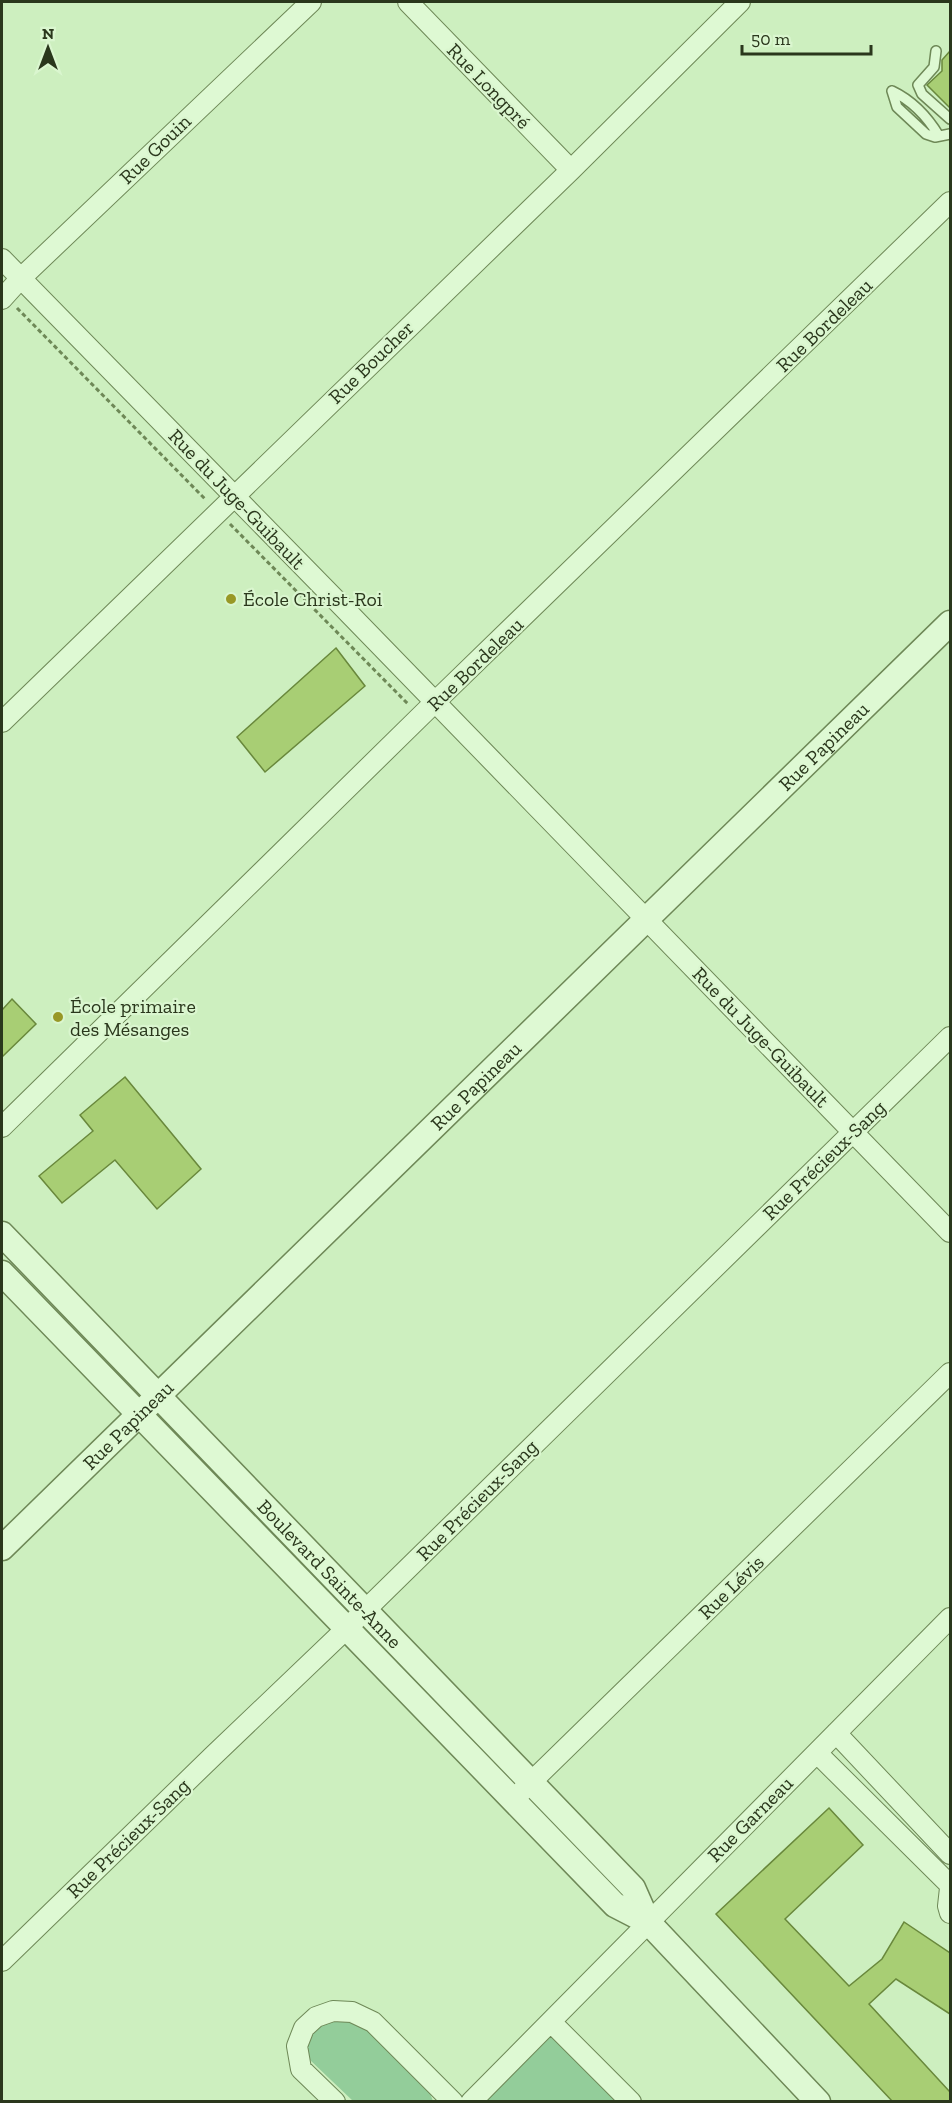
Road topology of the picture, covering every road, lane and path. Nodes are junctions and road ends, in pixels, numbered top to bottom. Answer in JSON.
{"nodes":[{"id":1,"x":311,"y":2,"type":"edge"},
{"id":2,"x":408,"y":2,"type":"edge"},
{"id":3,"x":740,"y":2,"type":"edge"},
{"id":4,"x":936,"y":51,"type":"dead end"},
{"id":5,"x":892,"y":91,"type":"dead end"},
{"id":6,"x":951,"y":119,"type":"edge"},
{"id":7,"x":951,"y":134,"type":"edge"},
{"id":8,"x":571,"y":170,"type":"junction"},
{"id":9,"x":951,"y":202,"type":"edge"},
{"id":10,"x":2,"y":259,"type":"edge"},
{"id":11,"x":20,"y":279,"type":"junction"},
{"id":12,"x":3,"y":297,"type":"edge"},
{"id":13,"x":234,"y":495,"type":"junction"},
{"id":14,"x":212,"y":506,"type":"dead end"},
{"id":15,"x":228,"y":523,"type":"dead end"},
{"id":16,"x":951,"y":623,"type":"edge"},
{"id":17,"x":435,"y":702,"type":"junction"},
{"id":18,"x":421,"y":716,"type":"junction"},
{"id":19,"x":2,"y":722,"type":"edge"},
{"id":20,"x":646,"y":919,"type":"junction"},
{"id":21,"x":951,"y":1037,"type":"edge"},
{"id":22,"x":2,"y":1128,"type":"edge"},
{"id":23,"x":853,"y":1131,"type":"junction"},
{"id":24,"x":951,"y":1232,"type":"edge"},
{"id":25,"x":2,"y":1234,"type":"edge"},
{"id":26,"x":2,"y":1274,"type":"edge"},
{"id":27,"x":951,"y":1373,"type":"edge"},
{"id":28,"x":158,"y":1395,"type":"junction"},
{"id":29,"x":139,"y":1414,"type":"junction"},
{"id":30,"x":2,"y":1548,"type":"edge"},
{"id":31,"x":365,"y":1611,"type":"junction"},
{"id":32,"x":951,"y":1618,"type":"edge"},
{"id":33,"x":346,"y":1629,"type":"junction"},
{"id":34,"x":836,"y":1733,"type":"junction"},
{"id":35,"x":817,"y":1753,"type":"junction"},
{"id":36,"x":531,"y":1781,"type":"junction"},
{"id":37,"x":512,"y":1801,"type":"junction"},
{"id":38,"x":951,"y":1854,"type":"edge"},
{"id":39,"x":951,"y":1886,"type":"edge"},
{"id":40,"x":951,"y":1913,"type":"edge"},
{"id":41,"x":648,"y":1922,"type":"junction"},
{"id":42,"x":2,"y":1961,"type":"edge"},
{"id":43,"x":551,"y":2022,"type":"junction"},
{"id":44,"x":335,"y":2102,"type":"edge"},
{"id":45,"x":453,"y":2102,"type":"edge"},
{"id":46,"x":471,"y":2102,"type":"edge"},
{"id":47,"x":631,"y":2102,"type":"edge"},
{"id":48,"x":818,"y":2102,"type":"edge"}],
"edges":[{"from":1,"to":11,"type":"street","name":"Rue Gouin"},
{"from":2,"to":8,"type":"street","name":"Rue Longpré"},
{"from":3,"to":8,"type":"street","name":"Rue Boucher"},
{"from":4,"to":6,"type":"lane"},
{"from":5,"to":7,"type":"lane"},
{"from":8,"to":13,"type":"street","name":"Rue Boucher"},
{"from":9,"to":17,"type":"street","name":"Rue Bordeleau"},
{"from":10,"to":11,"type":"street","name":"Rue du Juge-Guibault"},
{"from":11,"to":12,"type":"street","name":"Rue Gouin"},
{"from":11,"to":13,"type":"street","name":"Rue du Juge-Guibault"},
{"from":12,"to":14,"type":"path","name":"Rue du Juge-Guibault"},
{"from":13,"to":17,"type":"street","name":"Rue du Juge-Guibault"},
{"from":13,"to":19,"type":"street","name":"Rue Boucher"},
{"from":15,"to":18,"type":"path","name":"Rue du Juge-Guibault"},
{"from":16,"to":20,"type":"street","name":"Rue Papineau"},
{"from":17,"to":18,"type":"street","name":"Rue Bordeleau"},
{"from":17,"to":20,"type":"street","name":"Rue du Juge-Guibault"},
{"from":18,"to":22,"type":"street","name":"Rue Bordeleau"},
{"from":20,"to":23,"type":"street","name":"Rue du Juge-Guibault"},
{"from":20,"to":28,"type":"street","name":"Rue Papineau"},
{"from":21,"to":23,"type":"street","name":"Rue Précieux-Sang"},
{"from":23,"to":24,"type":"street","name":"Rue du Juge-Guibault"},
{"from":23,"to":31,"type":"street","name":"Rue Précieux-Sang"},
{"from":25,"to":28,"type":"street","name":"Boulevard Sainte-Anne"},
{"from":26,"to":29,"type":"street","name":"Boulevard Sainte-Anne"},
{"from":27,"to":36,"type":"street","name":"Rue Lévis"},
{"from":28,"to":29,"type":"street","name":"Rue Papineau"},
{"from":28,"to":31,"type":"street","name":"Boulevard Sainte-Anne"},
{"from":29,"to":30,"type":"street","name":"Rue Papineau"},
{"from":29,"to":33,"type":"street","name":"Boulevard Sainte-Anne"},
{"from":31,"to":33,"type":"street","name":"Rue Précieux-Sang"},
{"from":31,"to":36,"type":"street","name":"Boulevard Sainte-Anne"},
{"from":32,"to":34,"type":"street","name":"Rue Garneau"},
{"from":33,"to":37,"type":"street","name":"Boulevard Sainte-Anne"},
{"from":33,"to":42,"type":"street","name":"Rue Précieux-Sang"},
{"from":34,"to":35,"type":"street","name":"Rue Garneau"},
{"from":34,"to":38,"type":"street"},
{"from":35,"to":39,"type":"street"},
{"from":35,"to":41,"type":"street","name":"Rue Garneau"},
{"from":36,"to":37,"type":"street","name":"Rue Lévis"},
{"from":36,"to":41,"type":"street","name":"Boulevard Sainte-Anne"},
{"from":37,"to":41,"type":"street","name":"Boulevard Sainte-Anne"},
{"from":39,"to":40,"type":"street"},
{"from":41,"to":43,"type":"street","name":"Rue Garneau"},
{"from":41,"to":48,"type":"street","name":"Boulevard Sainte-Anne"},
{"from":43,"to":46,"type":"street","name":"Rue Garneau"},
{"from":43,"to":47,"type":"street"},
{"from":44,"to":45,"type":"street"}]}
